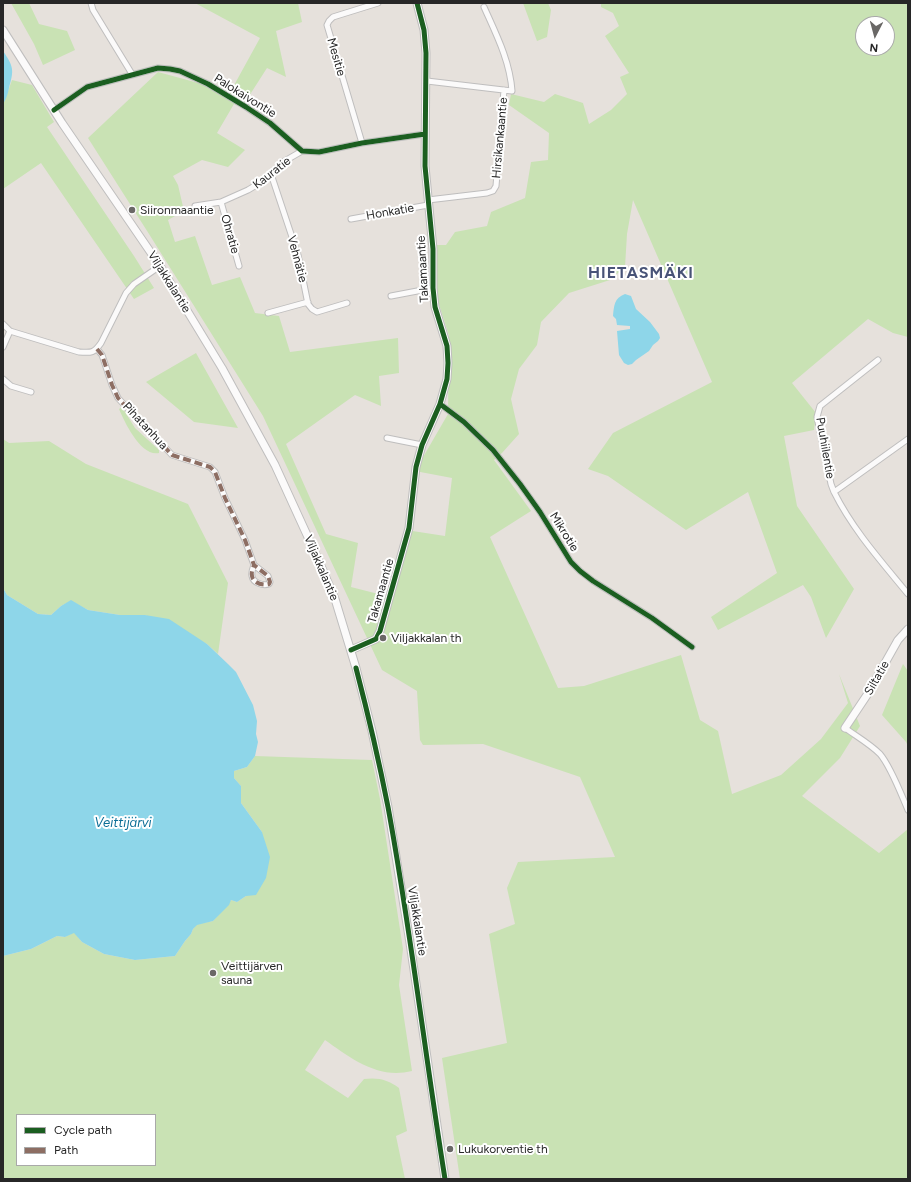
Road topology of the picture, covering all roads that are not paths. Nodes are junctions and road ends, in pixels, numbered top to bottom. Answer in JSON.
{"nodes":[{"id":1,"x":91,"y":3,"type":"edge"},
{"id":2,"x":378,"y":3,"type":"edge"},
{"id":3,"x":418,"y":3,"type":"edge"},
{"id":4,"x":484,"y":7,"type":"dead end"},
{"id":5,"x":3,"y":30,"type":"edge"},
{"id":6,"x":132,"y":74,"type":"junction"},
{"id":7,"x":427,"y":81,"type":"junction"},
{"id":8,"x":504,"y":90,"type":"junction"},
{"id":9,"x":54,"y":110,"type":"junction"},
{"id":10,"x":425,"y":134,"type":"junction"},
{"id":11,"x":362,"y":144,"type":"junction"},
{"id":12,"x":302,"y":152,"type":"junction"},
{"id":13,"x":271,"y":174,"type":"junction"},
{"id":14,"x":221,"y":202,"type":"junction"},
{"id":15,"x":428,"y":202,"type":"junction"},
{"id":16,"x":195,"y":206,"type":"dead end"},
{"id":17,"x":351,"y":219,"type":"dead end"},
{"id":18,"x":160,"y":266,"type":"junction"},
{"id":19,"x":239,"y":266,"type":"dead end"},
{"id":20,"x":433,"y":288,"type":"junction"},
{"id":21,"x":391,"y":296,"type":"dead end"},
{"id":22,"x":308,"y":302,"type":"junction"},
{"id":23,"x":347,"y":303,"type":"dead end"},
{"id":24,"x":268,"y":313,"type":"dead end"},
{"id":25,"x":3,"y":324,"type":"edge"},
{"id":26,"x":10,"y":331,"type":"junction"},
{"id":27,"x":3,"y":347,"type":"edge"},
{"id":28,"x":97,"y":349,"type":"junction"},
{"id":29,"x":878,"y":360,"type":"dead end"},
{"id":30,"x":3,"y":379,"type":"edge"},
{"id":31,"x":31,"y":392,"type":"dead end"},
{"id":32,"x":440,"y":404,"type":"junction"},
{"id":33,"x":387,"y":438,"type":"dead end"},
{"id":34,"x":908,"y":439,"type":"edge"},
{"id":35,"x":422,"y":445,"type":"junction"},
{"id":36,"x":834,"y":492,"type":"junction"},
{"id":37,"x":254,"y":565,"type":"dead end"},
{"id":38,"x":908,"y":594,"type":"edge"},
{"id":39,"x":908,"y":629,"type":"edge"},
{"id":40,"x":692,"y":647,"type":"dead end"},
{"id":41,"x":351,"y":650,"type":"junction"},
{"id":42,"x":845,"y":728,"type":"joint"},
{"id":43,"x":908,"y":810,"type":"edge"},
{"id":44,"x":445,"y":1179,"type":"edge"}],
"edges":[{"from":1,"to":6,"type":"street"},
{"from":2,"to":11,"type":"street","name":"Mesitie"},
{"from":3,"to":7,"type":"street","name":"Takamaantie"},
{"from":4,"to":8,"type":"street","name":"Hirsikankaantie"},
{"from":5,"to":9,"type":"street","name":"Viljakkalantie"},
{"from":6,"to":9,"type":"street","name":"Palokaivontie"},
{"from":6,"to":12,"type":"street","name":"Palokaivontie"},
{"from":7,"to":8,"type":"street"},
{"from":7,"to":10,"type":"street","name":"Takamaantie"},
{"from":8,"to":15,"type":"street","name":"Hirsikankaantie"},
{"from":9,"to":18,"type":"street","name":"Viljakkalantie"},
{"from":10,"to":11,"type":"street"},
{"from":10,"to":15,"type":"street","name":"Takamaantie"},
{"from":11,"to":12,"type":"street"},
{"from":12,"to":13,"type":"street","name":"Kauratie"},
{"from":13,"to":14,"type":"street","name":"Kauratie"},
{"from":13,"to":22,"type":"street","name":"Vehnätie"},
{"from":14,"to":16,"type":"street","name":"Kauratie"},
{"from":14,"to":19,"type":"street","name":"Ohratie"},
{"from":15,"to":17,"type":"street","name":"Honkatie"},
{"from":15,"to":20,"type":"street","name":"Takamaantie"},
{"from":18,"to":28,"type":"street"},
{"from":18,"to":41,"type":"street","name":"Viljakkalantie"},
{"from":20,"to":21,"type":"street"},
{"from":20,"to":32,"type":"street","name":"Takamaantie"},
{"from":22,"to":23,"type":"street"},
{"from":22,"to":24,"type":"street"},
{"from":25,"to":26,"type":"street"},
{"from":26,"to":27,"type":"street"},
{"from":26,"to":28,"type":"street"},
{"from":28,"to":37,"type":"street","name":"Pihatanhua"},
{"from":29,"to":36,"type":"street","name":"Puuhiilentie"},
{"from":30,"to":31,"type":"street"},
{"from":32,"to":35,"type":"street","name":"Takamaantie"},
{"from":32,"to":40,"type":"street","name":"Mikrotie"},
{"from":33,"to":35,"type":"street"},
{"from":34,"to":36,"type":"street"},
{"from":35,"to":41,"type":"street","name":"Takamaantie"},
{"from":36,"to":38,"type":"street","name":"Puuhiilentie"},
{"from":39,"to":42,"type":"street","name":"Siltatie"},
{"from":41,"to":44,"type":"street","name":"Viljakkalantie"},
{"from":42,"to":43,"type":"street"}]}
